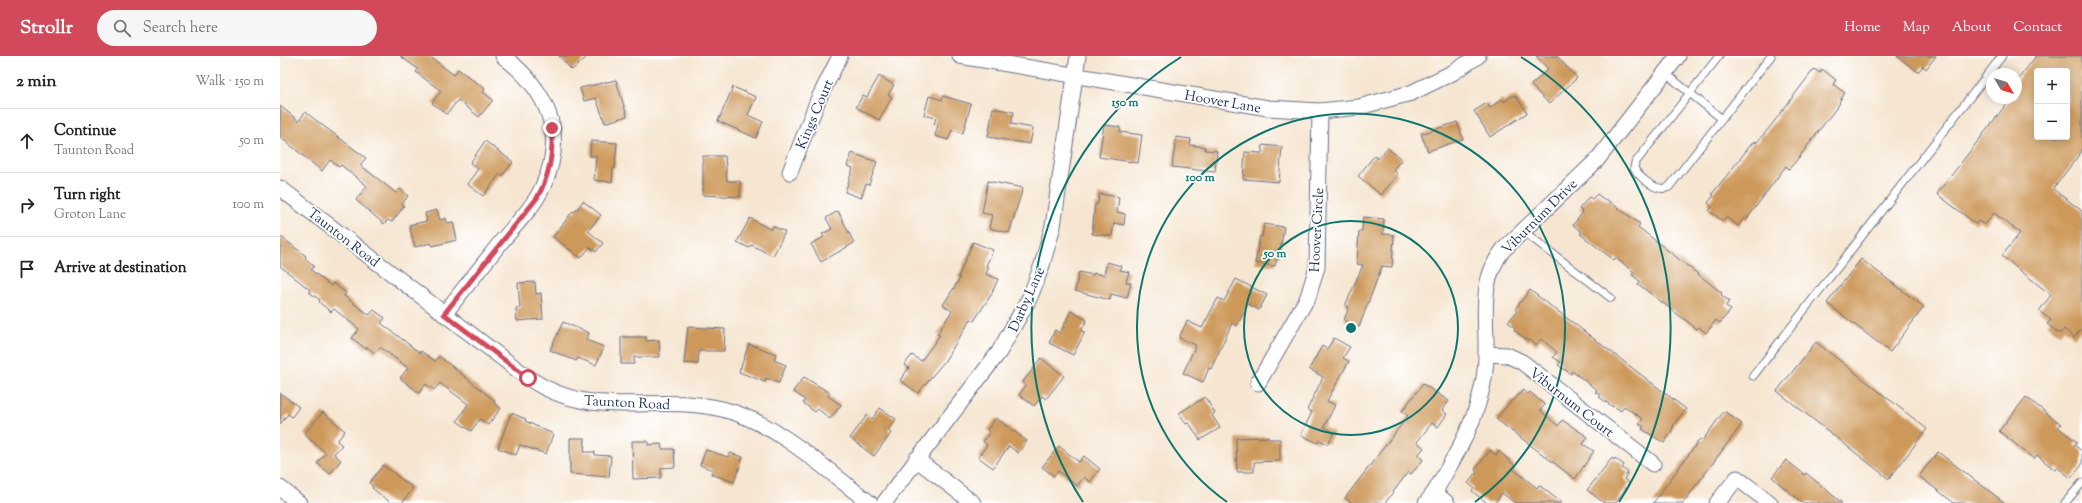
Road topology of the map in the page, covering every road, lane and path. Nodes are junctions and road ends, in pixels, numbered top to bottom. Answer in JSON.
{"nodes":[{"id":1,"x":503,"y":56,"type":"edge"},
{"id":2,"x":840,"y":56,"type":"edge"},
{"id":3,"x":960,"y":56,"type":"edge"},
{"id":4,"x":1078,"y":56,"type":"edge"},
{"id":5,"x":1478,"y":56,"type":"edge"},
{"id":6,"x":1678,"y":56,"type":"edge"},
{"id":7,"x":1719,"y":56,"type":"edge"},
{"id":8,"x":1770,"y":56,"type":"edge"},
{"id":9,"x":2002,"y":56,"type":"edge"},
{"id":10,"x":1665,"y":73,"type":"junction"},
{"id":11,"x":1075,"y":76,"type":"junction"},
{"id":12,"x":1689,"y":94,"type":"junction"},
{"id":13,"x":1320,"y":111,"type":"junction"},
{"id":14,"x":1722,"y":119,"type":"junction"},
{"id":15,"x":790,"y":172,"type":"dead end"},
{"id":16,"x":280,"y":188,"type":"edge"},
{"id":17,"x":1523,"y":231,"type":"junction"},
{"id":18,"x":1611,"y":298,"type":"dead end"},
{"id":19,"x":444,"y":314,"type":"junction"},
{"id":20,"x":1486,"y":354,"type":"junction"},
{"id":21,"x":1753,"y":376,"type":"dead end"},
{"id":22,"x":1258,"y":383,"type":"dead end"},
{"id":23,"x":916,"y":459,"type":"junction"},
{"id":24,"x":1653,"y":464,"type":"dead end"},
{"id":25,"x":2082,"y":483,"type":"edge"},
{"id":26,"x":280,"y":488,"type":"edge"},
{"id":27,"x":1430,"y":498,"type":"edge"},
{"id":28,"x":299,"y":503,"type":"edge"},
{"id":29,"x":870,"y":503,"type":"edge"},
{"id":30,"x":884,"y":503,"type":"edge"},
{"id":31,"x":973,"y":503,"type":"edge"},
{"id":32,"x":1447,"y":503,"type":"edge"},
{"id":33,"x":1717,"y":503,"type":"edge"},
{"id":34,"x":1770,"y":503,"type":"edge"},
{"id":35,"x":2065,"y":503,"type":"edge"}],
"edges":[{"from":1,"to":19,"type":"street"},
{"from":2,"to":15,"type":"street","name":"Kings Court"},
{"from":3,"to":11,"type":"street","name":"Hoover Lane"},
{"from":4,"to":11,"type":"street","name":"Darby Lane"},
{"from":5,"to":13,"type":"street","name":"Hoover Lane"},
{"from":6,"to":10,"type":"street","name":"Viburnum Drive"},
{"from":7,"to":12,"type":"lane"},
{"from":8,"to":14,"type":"lane"},
{"from":9,"to":21,"type":"lane"},
{"from":10,"to":12,"type":"lane"},
{"from":10,"to":17,"type":"street","name":"Viburnum Drive"},
{"from":11,"to":13,"type":"street","name":"Hoover Lane"},
{"from":11,"to":23,"type":"street","name":"Darby Lane"},
{"from":12,"to":14,"type":"lane"},
{"from":12,"to":14,"type":"lane"},
{"from":13,"to":22,"type":"street","name":"Hoover Circle"},
{"from":16,"to":19,"type":"street","name":"Taunton Road"},
{"from":17,"to":18,"type":"lane"},
{"from":17,"to":20,"type":"street","name":"Viburnum Drive"},
{"from":19,"to":29,"type":"street","name":"Taunton Road"},
{"from":20,"to":24,"type":"street","name":"Viburnum Court"},
{"from":20,"to":27,"type":"street","name":"Viburnum Drive"},
{"from":23,"to":30,"type":"street","name":"Darby Lane"},
{"from":23,"to":31,"type":"street"},
{"from":25,"to":35,"type":"lane"},
{"from":26,"to":28,"type":"street"},
{"from":27,"to":32,"type":"street","name":"Viburnum Drive"},
{"from":33,"to":34,"type":"street"}]}
